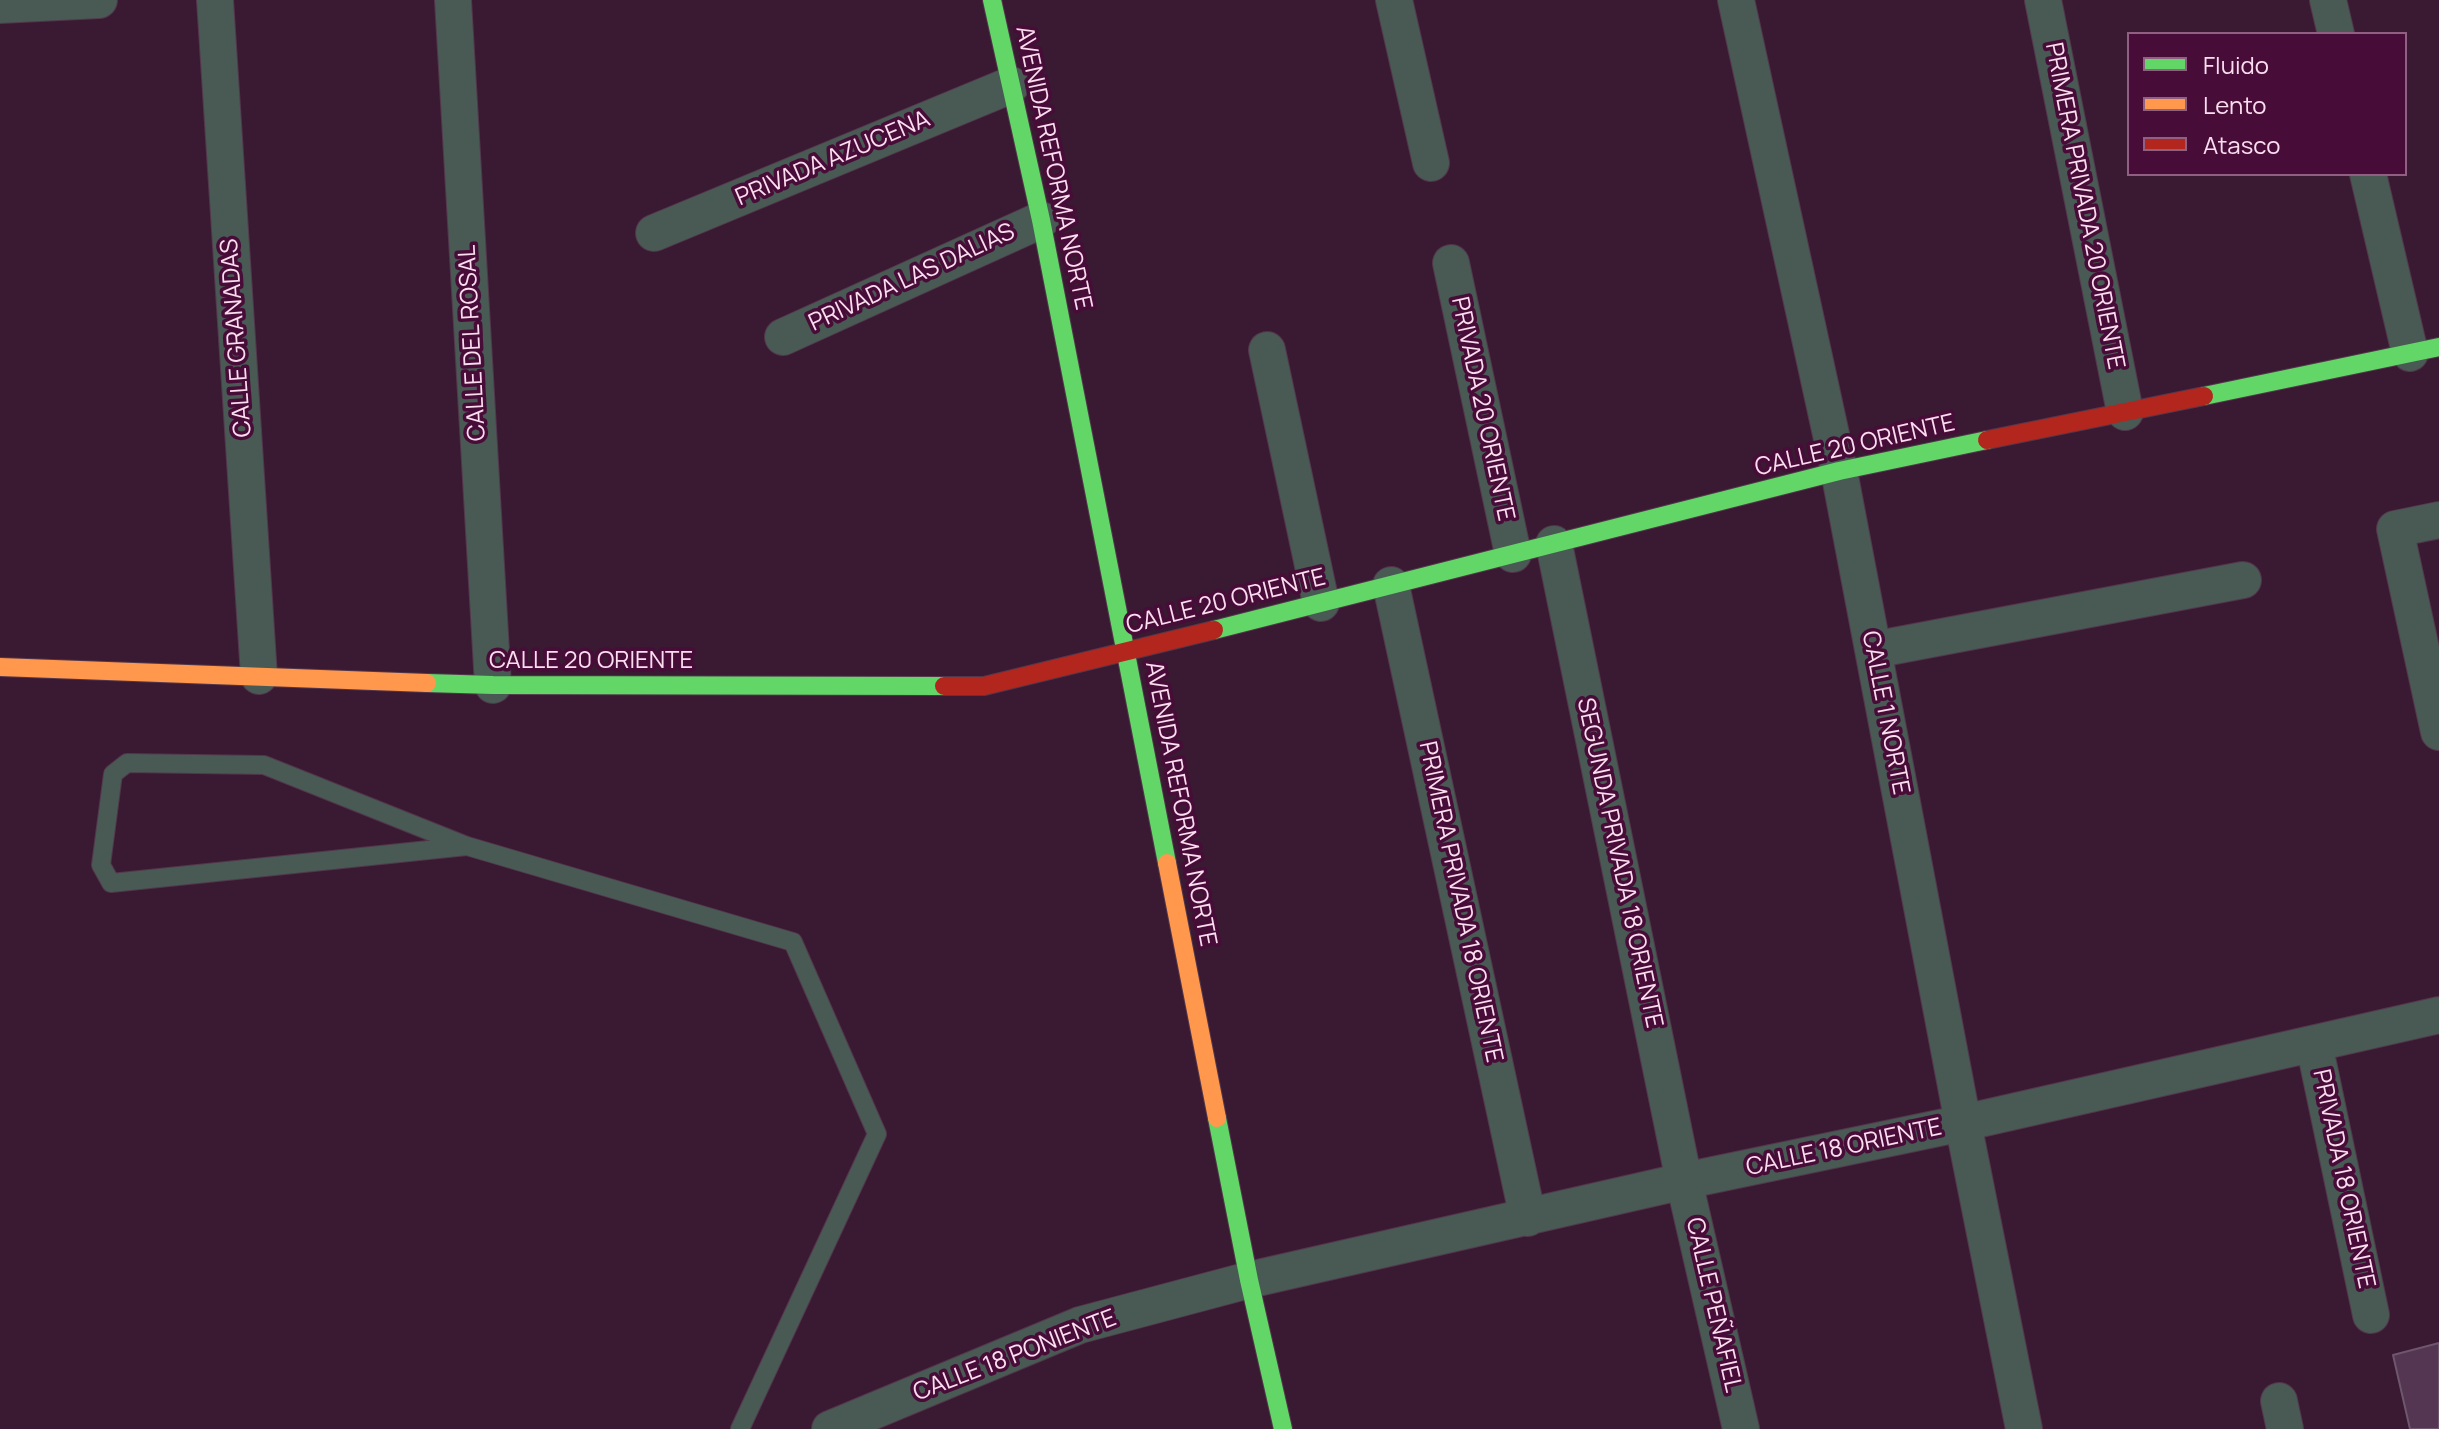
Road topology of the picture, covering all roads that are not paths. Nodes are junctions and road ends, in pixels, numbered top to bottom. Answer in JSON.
{"nodes":[{"id":1,"x":99,"y":0,"type":"edge"},
{"id":2,"x":215,"y":0,"type":"edge"},
{"id":3,"x":453,"y":0,"type":"edge"},
{"id":4,"x":992,"y":0,"type":"edge"},
{"id":5,"x":1394,"y":0,"type":"edge"},
{"id":6,"x":1736,"y":0,"type":"edge"},
{"id":7,"x":2043,"y":0,"type":"edge"},
{"id":8,"x":2328,"y":0,"type":"edge"},
{"id":9,"x":0,"y":5,"type":"edge"},
{"id":10,"x":2336,"y":32,"type":"edge"},
{"id":11,"x":1011,"y":85,"type":"junction"},
{"id":12,"x":1431,"y":163,"type":"dead end"},
{"id":13,"x":2369,"y":176,"type":"edge"},
{"id":14,"x":1041,"y":220,"type":"junction"},
{"id":15,"x":654,"y":233,"type":"dead end"},
{"id":16,"x":1451,"y":263,"type":"dead end"},
{"id":17,"x":783,"y":337,"type":"dead end"},
{"id":18,"x":1267,"y":350,"type":"dead end"},
{"id":19,"x":2424,"y":350,"type":"edge"},
{"id":20,"x":2125,"y":412,"type":"junction"},
{"id":21,"x":1839,"y":471,"type":"junction"},
{"id":22,"x":2439,"y":520,"type":"edge"},
{"id":23,"x":1554,"y":544,"type":"junction"},
{"id":24,"x":1513,"y":554,"type":"junction"},
{"id":25,"x":2243,"y":580,"type":"dead end"},
{"id":26,"x":1391,"y":585,"type":"junction"},
{"id":27,"x":1321,"y":603,"type":"junction"},
{"id":28,"x":1873,"y":650,"type":"junction"},
{"id":29,"x":1126,"y":652,"type":"junction"},
{"id":30,"x":0,"y":667,"type":"edge"},
{"id":31,"x":259,"y":676,"type":"junction"},
{"id":32,"x":493,"y":685,"type":"junction"},
{"id":33,"x":2439,"y":732,"type":"edge"},
{"id":34,"x":467,"y":846,"type":"junction"},
{"id":35,"x":2439,"y":1015,"type":"edge"},
{"id":36,"x":2314,"y":1044,"type":"junction"},
{"id":37,"x":1963,"y":1123,"type":"junction"},
{"id":38,"x":1684,"y":1181,"type":"junction"},
{"id":39,"x":1528,"y":1218,"type":"junction"},
{"id":40,"x":1249,"y":1280,"type":"junction"},
{"id":41,"x":2371,"y":1315,"type":"dead end"},
{"id":42,"x":740,"y":1429,"type":"edge"},
{"id":43,"x":830,"y":1429,"type":"edge"},
{"id":44,"x":1283,"y":1429,"type":"edge"},
{"id":45,"x":1741,"y":1429,"type":"edge"},
{"id":46,"x":2024,"y":1429,"type":"edge"}],
"edges":[{"from":1,"to":9,"type":"street"},
{"from":2,"to":31,"type":"street","name":"CALLE GRANADAS"},
{"from":3,"to":32,"type":"street","name":"CALLE DEL ROSAL"},
{"from":4,"to":11,"type":"street","name":"AVENIDA REFORMA NORTE"},
{"from":5,"to":12,"type":"street"},
{"from":6,"to":21,"type":"street","name":"CALLE 1 NORTE"},
{"from":7,"to":20,"type":"street","name":"PRIMERA PRIVADA 20 ORIENTE"},
{"from":8,"to":10,"type":"street"},
{"from":11,"to":14,"type":"street","name":"AVENIDA REFORMA NORTE"},
{"from":11,"to":15,"type":"street","name":"PRIVADA AZUCENA"},
{"from":13,"to":19,"type":"street"},
{"from":14,"to":17,"type":"street","name":"PRIVADA LAS DALIAS"},
{"from":14,"to":29,"type":"street","name":"AVENIDA REFORMA NORTE"},
{"from":16,"to":24,"type":"street","name":"PRIVADA 20 ORIENTE"},
{"from":18,"to":27,"type":"street"},
{"from":19,"to":20,"type":"street","name":"CALLE 20 ORIENTE"},
{"from":20,"to":21,"type":"street","name":"CALLE 20 ORIENTE"},
{"from":21,"to":23,"type":"street","name":"CALLE 20 ORIENTE"},
{"from":21,"to":28,"type":"street","name":"CALLE 1 NORTE"},
{"from":22,"to":33,"type":"street"},
{"from":23,"to":24,"type":"street","name":"CALLE 20 ORIENTE"},
{"from":23,"to":38,"type":"street","name":"SEGUNDA PRIVADA 18 ORIENTE"},
{"from":24,"to":26,"type":"street","name":"CALLE 20 ORIENTE"},
{"from":25,"to":28,"type":"street"},
{"from":26,"to":27,"type":"street","name":"CALLE 20 ORIENTE"},
{"from":26,"to":39,"type":"street","name":"PRIMERA PRIVADA 18 ORIENTE"},
{"from":27,"to":29,"type":"street","name":"CALLE 20 ORIENTE"},
{"from":28,"to":37,"type":"street","name":"CALLE 1 NORTE"},
{"from":29,"to":32,"type":"street","name":"CALLE 20 ORIENTE"},
{"from":29,"to":40,"type":"street","name":"AVENIDA REFORMA NORTE"},
{"from":30,"to":31,"type":"street","name":"CALLE 20 ORIENTE"},
{"from":31,"to":32,"type":"street","name":"CALLE 20 ORIENTE"},
{"from":34,"to":34,"type":"lane"},
{"from":34,"to":42,"type":"lane"},
{"from":35,"to":36,"type":"street","name":"CALLE 18 ORIENTE"},
{"from":36,"to":37,"type":"street","name":"CALLE 18 ORIENTE"},
{"from":36,"to":41,"type":"street","name":"PRIVADA 18 ORIENTE"},
{"from":37,"to":38,"type":"street","name":"CALLE 18 ORIENTE"},
{"from":37,"to":46,"type":"street","name":"CALLE 1 NORTE"},
{"from":38,"to":39,"type":"street","name":"CALLE 18 ORIENTE"},
{"from":38,"to":45,"type":"street","name":"CALLE PEÑAFIEL"},
{"from":39,"to":40,"type":"street","name":"CALLE 18 ORIENTE"},
{"from":40,"to":43,"type":"street","name":"CALLE 18 PONIENTE"},
{"from":40,"to":44,"type":"street","name":"AVENIDA REFORMA NORTE"}]}
